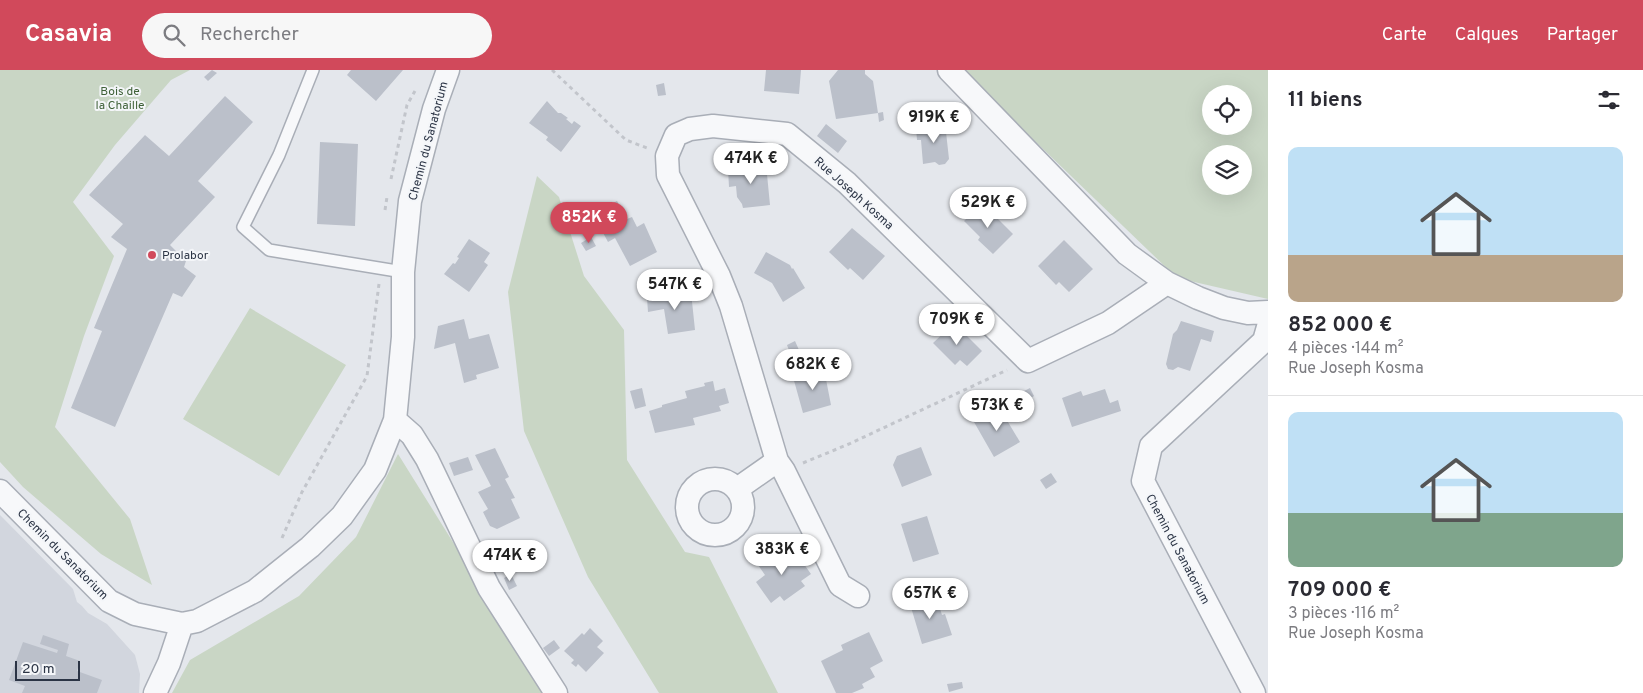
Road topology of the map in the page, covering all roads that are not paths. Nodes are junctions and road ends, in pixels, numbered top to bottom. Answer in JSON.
{"nodes":[{"id":1,"x":313,"y":70,"type":"edge"},
{"id":2,"x":448,"y":70,"type":"edge"},
{"id":3,"x":948,"y":70,"type":"edge"},
{"id":4,"x":403,"y":272,"type":"junction"},
{"id":5,"x":1167,"y":283,"type":"junction"},
{"id":6,"x":1268,"y":312,"type":"edge"},
{"id":7,"x":1268,"y":327,"type":"edge"},
{"id":8,"x":396,"y":420,"type":"junction"},
{"id":9,"x":777,"y":461,"type":"junction"},
{"id":10,"x":737,"y":489,"type":"dead end"},
{"id":11,"x":0,"y":491,"type":"edge"},
{"id":12,"x":858,"y":596,"type":"dead end"},
{"id":13,"x":182,"y":624,"type":"junction"},
{"id":14,"x":155,"y":693,"type":"edge"},
{"id":15,"x":556,"y":693,"type":"edge"},
{"id":16,"x":1254,"y":693,"type":"edge"}],
"edges":[{"from":1,"to":4,"type":"lane"},
{"from":2,"to":4,"type":"street","name":"Chemin du Sanatorium"},
{"from":3,"to":5,"type":"street"},
{"from":4,"to":8,"type":"street","name":"Chemin du Sanatorium"},
{"from":5,"to":6,"type":"street"},
{"from":5,"to":9,"type":"street","name":"Rue Joseph Kosma"},
{"from":7,"to":16,"type":"street","name":"Chemin du Sanatorium"},
{"from":8,"to":13,"type":"street","name":"Chemin du Sanatorium"},
{"from":8,"to":15,"type":"street"},
{"from":9,"to":10,"type":"street"},
{"from":9,"to":12,"type":"street"},
{"from":11,"to":13,"type":"street","name":"Chemin du Sanatorium"},
{"from":13,"to":14,"type":"street"}]}
